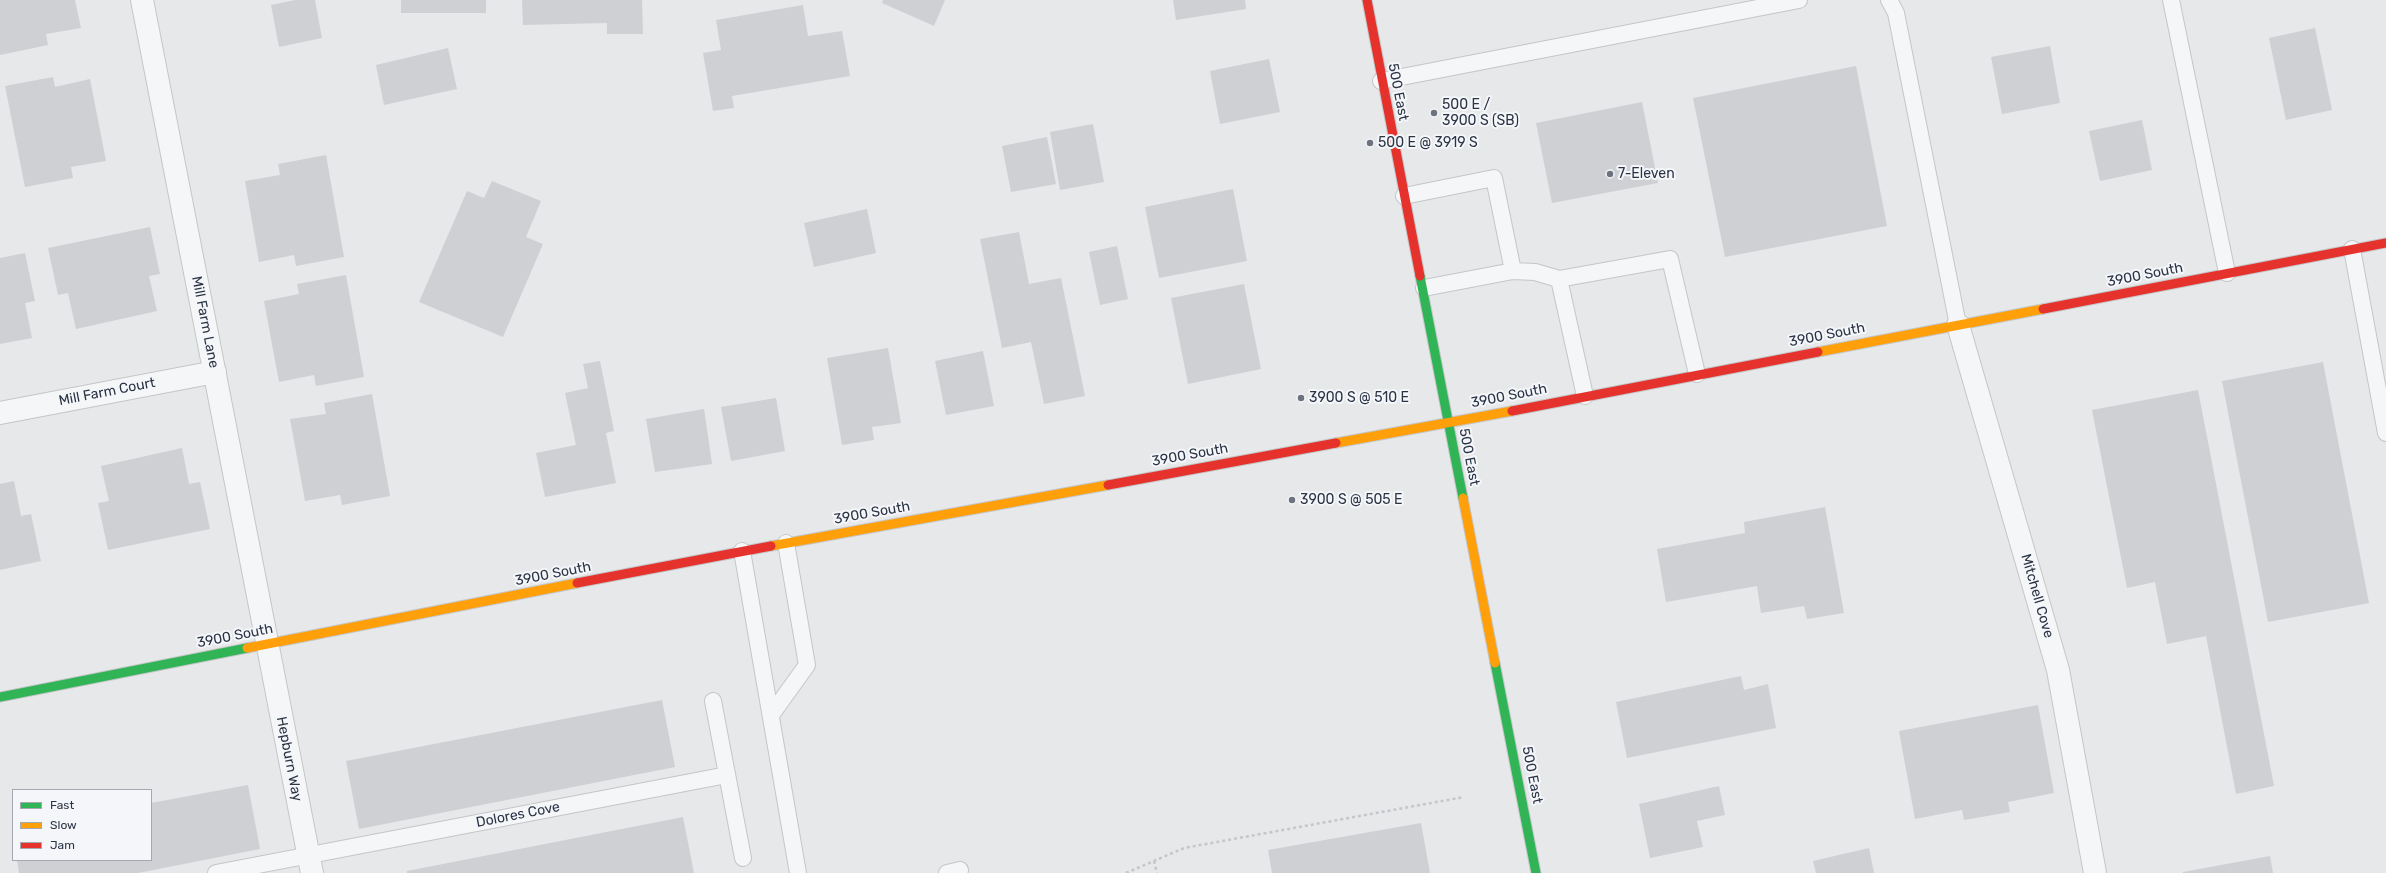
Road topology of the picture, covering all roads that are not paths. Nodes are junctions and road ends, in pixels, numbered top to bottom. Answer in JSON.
{"nodes":[{"id":1,"x":142,"y":0,"type":"edge"},
{"id":2,"x":1367,"y":0,"type":"edge"},
{"id":3,"x":1800,"y":0,"type":"edge"},
{"id":4,"x":1889,"y":0,"type":"edge"},
{"id":5,"x":2171,"y":0,"type":"edge"},
{"id":6,"x":1381,"y":81,"type":"junction"},
{"id":7,"x":1404,"y":196,"type":"junction"},
{"id":8,"x":2386,"y":242,"type":"edge"},
{"id":9,"x":2352,"y":249,"type":"junction"},
{"id":10,"x":1513,"y":271,"type":"junction"},
{"id":11,"x":2227,"y":273,"type":"junction"},
{"id":12,"x":1559,"y":279,"type":"junction"},
{"id":13,"x":1424,"y":288,"type":"junction"},
{"id":14,"x":1958,"y":325,"type":"junction"},
{"id":15,"x":215,"y":372,"type":"junction"},
{"id":16,"x":1697,"y":374,"type":"junction"},
{"id":17,"x":1585,"y":396,"type":"junction"},
{"id":18,"x":0,"y":413,"type":"edge"},
{"id":19,"x":1449,"y":423,"type":"junction"},
{"id":20,"x":2386,"y":433,"type":"edge"},
{"id":21,"x":786,"y":543,"type":"junction"},
{"id":22,"x":742,"y":551,"type":"junction"},
{"id":23,"x":266,"y":644,"type":"junction"},
{"id":24,"x":0,"y":697,"type":"edge"},
{"id":25,"x":713,"y":701,"type":"dead end"},
{"id":26,"x":770,"y":715,"type":"junction"},
{"id":27,"x":727,"y":775,"type":"junction"},
{"id":28,"x":743,"y":858,"type":"dead end"},
{"id":29,"x":310,"y":864,"type":"edge"},
{"id":30,"x":216,"y":873,"type":"edge"},
{"id":31,"x":798,"y":873,"type":"edge"},
{"id":32,"x":1536,"y":873,"type":"edge"},
{"id":33,"x":2095,"y":873,"type":"edge"}],
"edges":[{"from":1,"to":15,"type":"street","name":"Mill Farm Lane"},
{"from":2,"to":6,"type":"main road","name":"500 East"},
{"from":3,"to":6,"type":"lane"},
{"from":4,"to":14,"type":"lane"},
{"from":5,"to":11,"type":"lane"},
{"from":6,"to":7,"type":"main road","name":"500 East"},
{"from":7,"to":10,"type":"lane"},
{"from":7,"to":13,"type":"main road","name":"500 East"},
{"from":8,"to":9,"type":"main road","name":"3900 South"},
{"from":9,"to":11,"type":"main road","name":"3900 South"},
{"from":9,"to":20,"type":"lane"},
{"from":10,"to":12,"type":"lane"},
{"from":10,"to":13,"type":"lane"},
{"from":11,"to":14,"type":"main road","name":"3900 South"},
{"from":12,"to":16,"type":"lane"},
{"from":12,"to":17,"type":"lane"},
{"from":13,"to":19,"type":"main road","name":"500 East"},
{"from":14,"to":16,"type":"main road","name":"3900 South"},
{"from":14,"to":33,"type":"street","name":"Mitchell Cove"},
{"from":15,"to":18,"type":"street","name":"Mill Farm Court"},
{"from":15,"to":23,"type":"street","name":"Mill Farm Lane"},
{"from":16,"to":17,"type":"main road","name":"3900 South"},
{"from":17,"to":19,"type":"main road","name":"3900 South"},
{"from":19,"to":21,"type":"main road","name":"3900 South"},
{"from":19,"to":32,"type":"main road","name":"500 East"},
{"from":21,"to":22,"type":"main road","name":"3900 South"},
{"from":21,"to":26,"type":"lane"},
{"from":22,"to":23,"type":"main road","name":"3900 South"},
{"from":22,"to":26,"type":"lane"},
{"from":23,"to":24,"type":"main road","name":"3900 South"},
{"from":23,"to":29,"type":"street","name":"Hepburn Way"},
{"from":25,"to":27,"type":"lane"},
{"from":26,"to":31,"type":"lane"},
{"from":27,"to":28,"type":"lane"},
{"from":27,"to":29,"type":"lane","name":"Dolores Cove"},
{"from":29,"to":30,"type":"lane","name":"Dolores Cove"}]}
